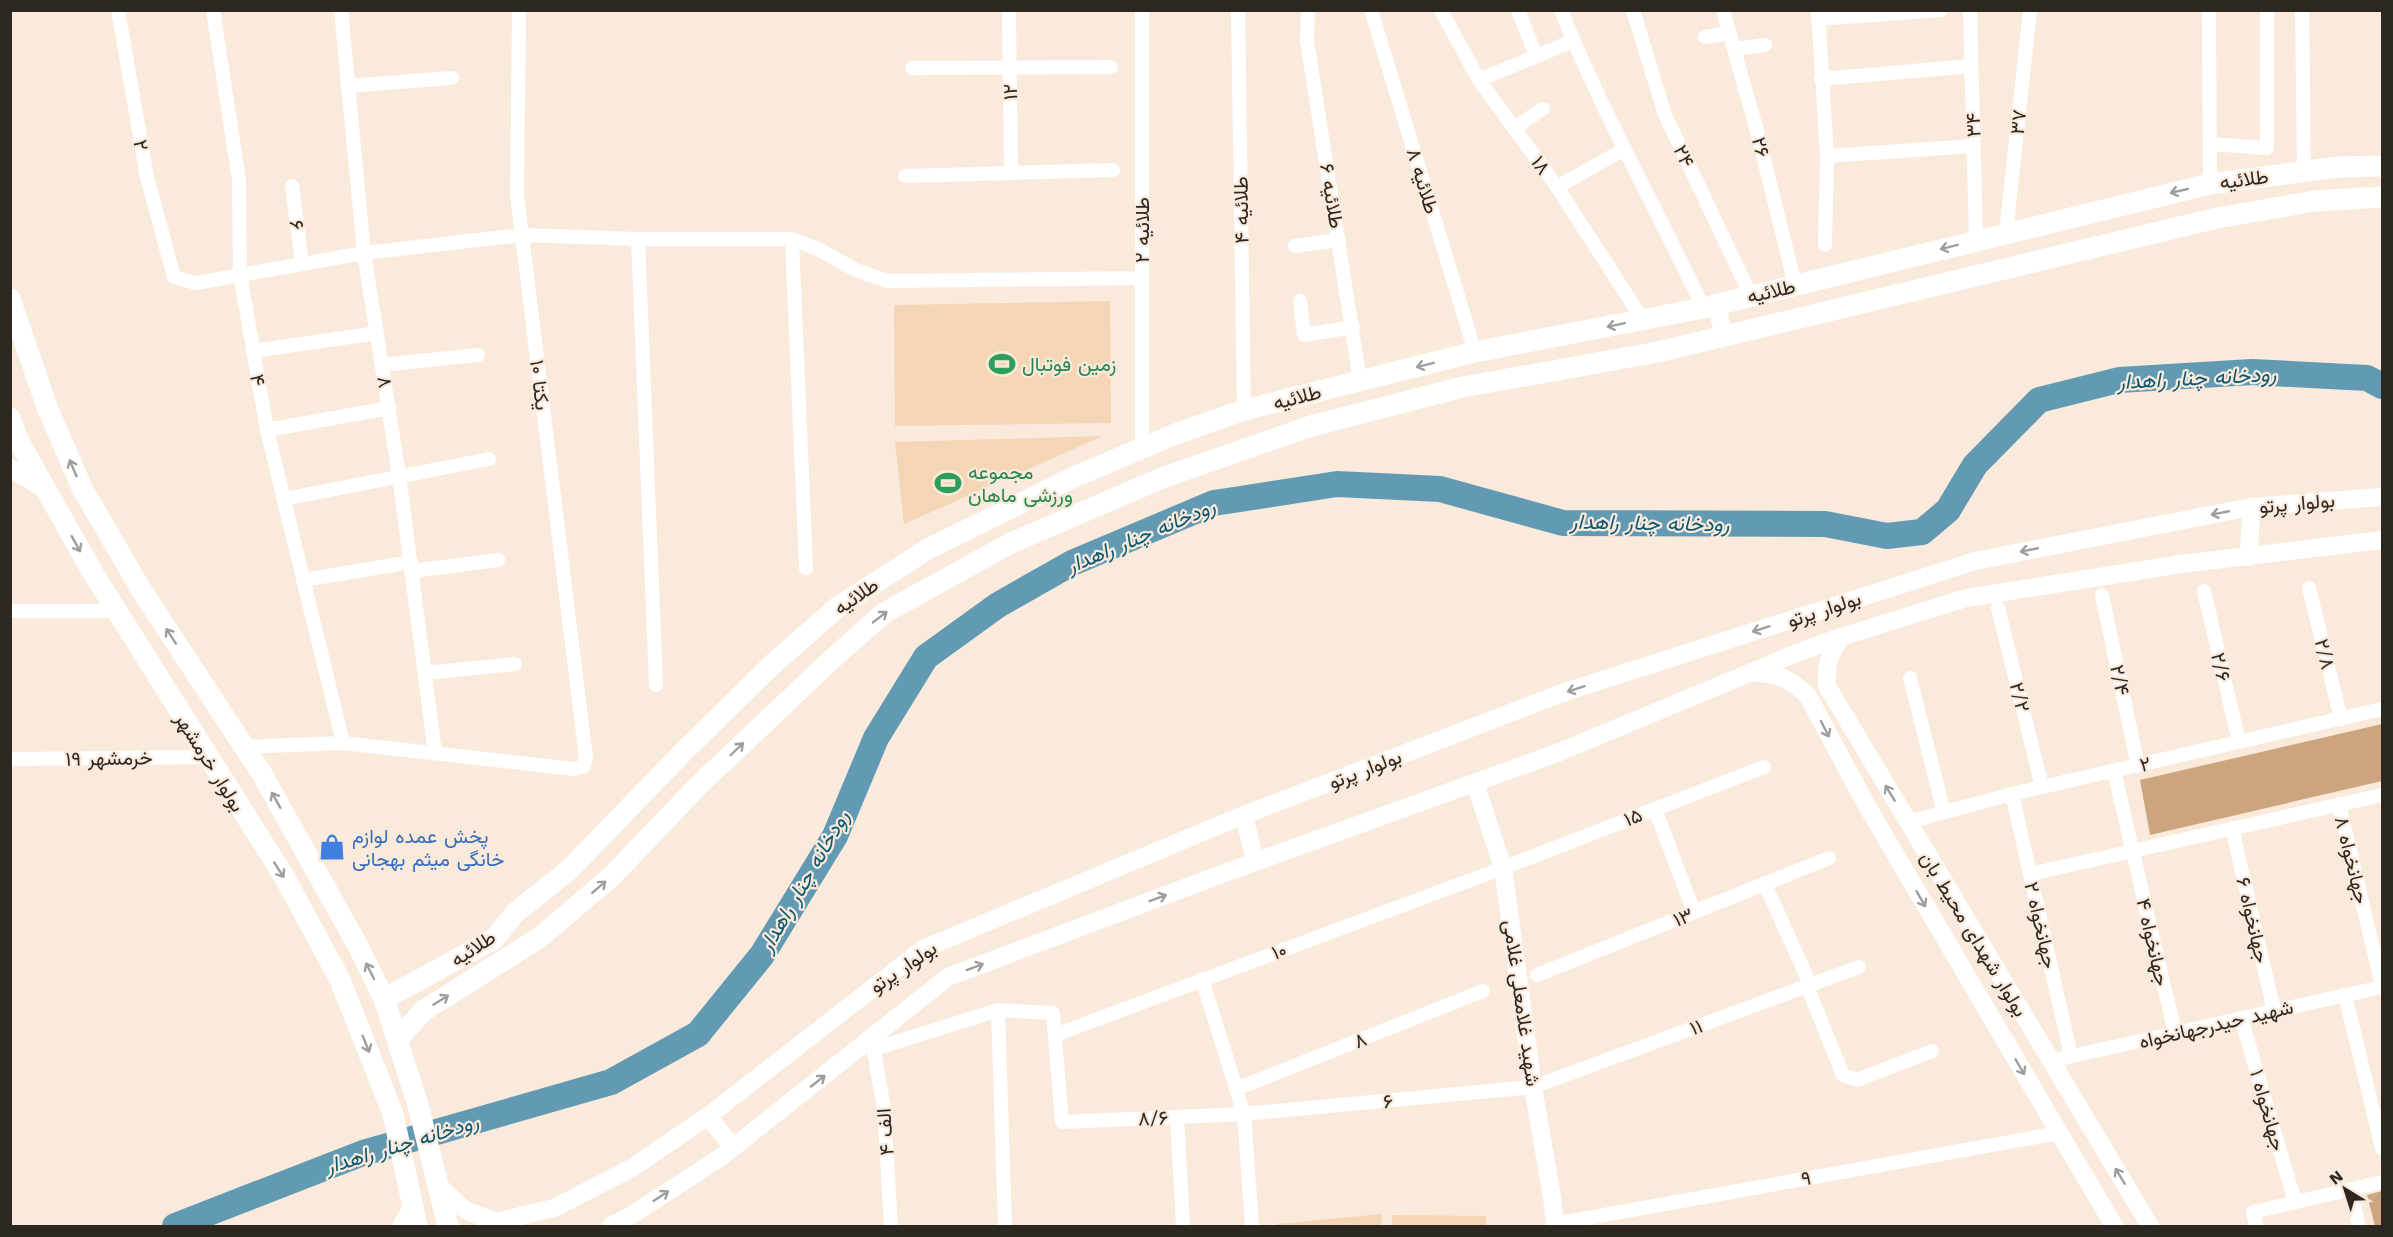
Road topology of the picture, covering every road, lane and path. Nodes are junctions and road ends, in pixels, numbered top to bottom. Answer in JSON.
{"nodes":[{"id":1,"x":118,"y":10,"type":"edge"},
{"id":2,"x":213,"y":10,"type":"edge"},
{"id":3,"x":341,"y":10,"type":"edge"},
{"id":4,"x":519,"y":10,"type":"edge"},
{"id":5,"x":1009,"y":10,"type":"edge"},
{"id":6,"x":1142,"y":10,"type":"edge"},
{"id":7,"x":1238,"y":10,"type":"edge"},
{"id":8,"x":1308,"y":10,"type":"edge"},
{"id":9,"x":1371,"y":10,"type":"edge"},
{"id":10,"x":1441,"y":10,"type":"edge"},
{"id":11,"x":1518,"y":10,"type":"edge"},
{"id":12,"x":1561,"y":10,"type":"edge"},
{"id":13,"x":1633,"y":10,"type":"edge"},
{"id":14,"x":1723,"y":10,"type":"edge"},
{"id":15,"x":1941,"y":10,"type":"edge"},
{"id":16,"x":1970,"y":10,"type":"edge"},
{"id":17,"x":2030,"y":10,"type":"edge"},
{"id":18,"x":2209,"y":10,"type":"edge"},
{"id":19,"x":2267,"y":10,"type":"edge"},
{"id":20,"x":2302,"y":10,"type":"edge"},
{"id":21,"x":1818,"y":14,"type":"edge"},
{"id":22,"x":1730,"y":33,"type":"junction"},
{"id":23,"x":1705,"y":37,"type":"dead end"},
{"id":24,"x":1573,"y":41,"type":"junction"},
{"id":25,"x":1765,"y":45,"type":"dead end"},
{"id":26,"x":1735,"y":49,"type":"junction"},
{"id":27,"x":1536,"y":56,"type":"junction"},
{"id":28,"x":1971,"y":66,"type":"junction"},
{"id":29,"x":1111,"y":67,"type":"dead end"},
{"id":30,"x":912,"y":68,"type":"dead end"},
{"id":31,"x":1010,"y":68,"type":"junction"},
{"id":32,"x":452,"y":78,"type":"dead end"},
{"id":33,"x":1821,"y":79,"type":"junction"},
{"id":34,"x":1479,"y":80,"type":"junction"},
{"id":35,"x":347,"y":86,"type":"junction"},
{"id":36,"x":1543,"y":109,"type":"dead end"},
{"id":37,"x":1514,"y":128,"type":"junction"},
{"id":38,"x":2210,"y":144,"type":"junction"},
{"id":39,"x":1974,"y":146,"type":"junction"},
{"id":40,"x":1623,"y":150,"type":"junction"},
{"id":41,"x":1827,"y":156,"type":"junction"},
{"id":42,"x":2382,"y":166,"type":"edge"},
{"id":43,"x":1113,"y":170,"type":"dead end"},
{"id":44,"x":2304,"y":171,"type":"junction"},
{"id":45,"x":1011,"y":173,"type":"junction"},
{"id":46,"x":905,"y":176,"type":"dead end"},
{"id":47,"x":2210,"y":184,"type":"junction"},
{"id":48,"x":292,"y":186,"type":"dead end"},
{"id":49,"x":1557,"y":187,"type":"junction"},
{"id":50,"x":2382,"y":197,"type":"edge"},
{"id":51,"x":2006,"y":233,"type":"junction"},
{"id":52,"x":522,"y":235,"type":"junction"},
{"id":53,"x":638,"y":239,"type":"junction"},
{"id":54,"x":792,"y":239,"type":"junction"},
{"id":55,"x":1339,"y":240,"type":"junction"},
{"id":56,"x":1976,"y":240,"type":"junction"},
{"id":57,"x":1825,"y":245,"type":"dead end"},
{"id":58,"x":1295,"y":246,"type":"dead end"},
{"id":59,"x":364,"y":253,"type":"junction"},
{"id":60,"x":302,"y":263,"type":"junction"},
{"id":61,"x":240,"y":274,"type":"junction"},
{"id":62,"x":1142,"y":278,"type":"junction"},
{"id":63,"x":1795,"y":285,"type":"junction"},
{"id":64,"x":1751,"y":296,"type":"junction"},
{"id":65,"x":10,"y":299,"type":"edge"},
{"id":66,"x":1300,"y":301,"type":"dead end"},
{"id":67,"x":1710,"y":306,"type":"junction"},
{"id":68,"x":1642,"y":320,"type":"junction"},
{"id":69,"x":1353,"y":327,"type":"junction"},
{"id":70,"x":377,"y":333,"type":"junction"},
{"id":71,"x":1723,"y":335,"type":"junction"},
{"id":72,"x":253,"y":351,"type":"junction"},
{"id":73,"x":1475,"y":352,"type":"junction"},
{"id":74,"x":478,"y":355,"type":"dead end"},
{"id":75,"x":382,"y":365,"type":"junction"},
{"id":76,"x":1359,"y":381,"type":"junction"},
{"id":77,"x":389,"y":408,"type":"junction"},
{"id":78,"x":1244,"y":410,"type":"junction"},
{"id":79,"x":10,"y":418,"type":"edge"},
{"id":80,"x":267,"y":430,"type":"junction"},
{"id":81,"x":14,"y":442,"type":"edge"},
{"id":82,"x":1142,"y":448,"type":"junction"},
{"id":83,"x":489,"y":459,"type":"dead end"},
{"id":84,"x":10,"y":468,"type":"edge"},
{"id":85,"x":399,"y":475,"type":"junction"},
{"id":86,"x":46,"y":490,"type":"junction"},
{"id":87,"x":2382,"y":496,"type":"edge"},
{"id":88,"x":284,"y":499,"type":"junction"},
{"id":89,"x":2251,"y":507,"type":"junction"},
{"id":90,"x":2382,"y":540,"type":"edge"},
{"id":91,"x":2249,"y":557,"type":"junction"},
{"id":92,"x":498,"y":560,"type":"dead end"},
{"id":93,"x":412,"y":567,"type":"junction"},
{"id":94,"x":806,"y":568,"type":"dead end"},
{"id":95,"x":303,"y":580,"type":"junction"},
{"id":96,"x":2309,"y":588,"type":"dead end"},
{"id":97,"x":2204,"y":591,"type":"dead end"},
{"id":98,"x":2102,"y":595,"type":"dead end"},
{"id":99,"x":1998,"y":608,"type":"dead end"},
{"id":100,"x":116,"y":610,"type":"junction"},
{"id":101,"x":10,"y":611,"type":"edge"},
{"id":102,"x":1841,"y":636,"type":"junction"},
{"id":103,"x":515,"y":664,"type":"dead end"},
{"id":104,"x":1752,"y":672,"type":"junction"},
{"id":105,"x":425,"y":673,"type":"junction"},
{"id":106,"x":1910,"y":678,"type":"dead end"},
{"id":107,"x":1827,"y":680,"type":"junction"},
{"id":108,"x":656,"y":685,"type":"dead end"},
{"id":109,"x":1804,"y":692,"type":"junction"},
{"id":110,"x":2382,"y":709,"type":"edge"},
{"id":111,"x":2341,"y":719,"type":"junction"},
{"id":112,"x":2239,"y":742,"type":"junction"},
{"id":113,"x":343,"y":743,"type":"junction"},
{"id":114,"x":244,"y":747,"type":"junction"},
{"id":115,"x":435,"y":753,"type":"junction"},
{"id":116,"x":207,"y":757,"type":"junction"},
{"id":117,"x":10,"y":759,"type":"edge"},
{"id":118,"x":2138,"y":766,"type":"junction"},
{"id":119,"x":1764,"y":767,"type":"dead end"},
{"id":120,"x":2114,"y":771,"type":"junction"},
{"id":121,"x":1475,"y":783,"type":"junction"},
{"id":122,"x":2042,"y":787,"type":"junction"},
{"id":123,"x":2012,"y":794,"type":"junction"},
{"id":124,"x":2382,"y":795,"type":"edge"},
{"id":125,"x":2338,"y":804,"type":"junction"},
{"id":126,"x":1655,"y":809,"type":"junction"},
{"id":127,"x":1944,"y":812,"type":"junction"},
{"id":128,"x":1244,"y":815,"type":"junction"},
{"id":129,"x":1908,"y":822,"type":"junction"},
{"id":130,"x":2232,"y":828,"type":"junction"},
{"id":131,"x":2132,"y":851,"type":"junction"},
{"id":132,"x":1829,"y":858,"type":"dead end"},
{"id":133,"x":1255,"y":862,"type":"junction"},
{"id":134,"x":1503,"y":868,"type":"junction"},
{"id":135,"x":2030,"y":874,"type":"junction"},
{"id":136,"x":1765,"y":884,"type":"junction"},
{"id":137,"x":1694,"y":912,"type":"junction"},
{"id":138,"x":1859,"y":967,"type":"dead end"},
{"id":139,"x":1537,"y":975,"type":"dead end"},
{"id":140,"x":1202,"y":979,"type":"junction"},
{"id":141,"x":1809,"y":985,"type":"junction"},
{"id":142,"x":2382,"y":986,"type":"edge"},
{"id":143,"x":1483,"y":991,"type":"dead end"},
{"id":144,"x":2345,"y":995,"type":"junction"},
{"id":145,"x":384,"y":999,"type":"junction"},
{"id":146,"x":998,"y":1010,"type":"junction"},
{"id":147,"x":2274,"y":1011,"type":"junction"},
{"id":148,"x":2241,"y":1018,"type":"junction"},
{"id":149,"x":2175,"y":1033,"type":"junction"},
{"id":150,"x":1055,"y":1035,"type":"junction"},
{"id":151,"x":399,"y":1039,"type":"junction"},
{"id":152,"x":873,"y":1044,"type":"junction"},
{"id":153,"x":1932,"y":1051,"type":"dead end"},
{"id":154,"x":2070,"y":1056,"type":"junction"},
{"id":155,"x":2050,"y":1061,"type":"junction"},
{"id":156,"x":1533,"y":1087,"type":"junction"},
{"id":157,"x":1236,"y":1089,"type":"junction"},
{"id":158,"x":1244,"y":1114,"type":"junction"},
{"id":159,"x":708,"y":1116,"type":"junction"},
{"id":160,"x":1177,"y":1117,"type":"junction"},
{"id":161,"x":2059,"y":1132,"type":"junction"},
{"id":162,"x":733,"y":1148,"type":"junction"},
{"id":163,"x":2382,"y":1148,"type":"edge"},
{"id":164,"x":2382,"y":1182,"type":"edge"},
{"id":165,"x":439,"y":1186,"type":"junction"},
{"id":166,"x":2350,"y":1190,"type":"junction"},
{"id":167,"x":412,"y":1200,"type":"junction"},
{"id":168,"x":2295,"y":1202,"type":"junction"},
{"id":169,"x":499,"y":1224,"type":"edge"},
{"id":170,"x":1555,"y":1225,"type":"edge"},
{"id":171,"x":401,"y":1227,"type":"edge"},
{"id":172,"x":417,"y":1227,"type":"edge"},
{"id":173,"x":448,"y":1227,"type":"edge"},
{"id":174,"x":611,"y":1227,"type":"edge"},
{"id":175,"x":891,"y":1227,"type":"edge"},
{"id":176,"x":1005,"y":1227,"type":"edge"},
{"id":177,"x":1183,"y":1227,"type":"edge"},
{"id":178,"x":1252,"y":1227,"type":"edge"},
{"id":179,"x":2114,"y":1227,"type":"edge"},
{"id":180,"x":2150,"y":1227,"type":"edge"},
{"id":181,"x":2256,"y":1227,"type":"edge"},
{"id":182,"x":2359,"y":1227,"type":"edge"}],
"edges":[{"from":1,"to":61,"type":"street","name":"۲"},
{"from":2,"to":61,"type":"street","name":"۴"},
{"from":3,"to":35,"type":"street","name":"۸"},
{"from":4,"to":52,"type":"street","name":"۱۰ یکتا"},
{"from":5,"to":31,"type":"street","name":"۱۲"},
{"from":6,"to":62,"type":"street","name":"طلائیه ۲"},
{"from":7,"to":78,"type":"street","name":"طلائیه ۴"},
{"from":8,"to":55,"type":"street","name":"طلائیه ۶"},
{"from":9,"to":73,"type":"street","name":"طلائیه ۸"},
{"from":10,"to":34,"type":"street","name":"۱۸"},
{"from":11,"to":27,"type":"street"},
{"from":12,"to":24,"type":"street"},
{"from":13,"to":64,"type":"street","name":"۲۴"},
{"from":14,"to":22,"type":"street","name":"۲۶"},
{"from":15,"to":21,"type":"street"},
{"from":16,"to":28,"type":"street","name":"۳۴"},
{"from":17,"to":51,"type":"street","name":"۳۷"},
{"from":18,"to":38,"type":"street"},
{"from":19,"to":38,"type":"street"},
{"from":20,"to":44,"type":"street"},
{"from":21,"to":33,"type":"street"},
{"from":22,"to":23,"type":"street"},
{"from":22,"to":26,"type":"street","name":"۲۶"},
{"from":24,"to":27,"type":"street"},
{"from":24,"to":40,"type":"street"},
{"from":25,"to":26,"type":"street"},
{"from":26,"to":63,"type":"street","name":"۲۶"},
{"from":27,"to":34,"type":"street"},
{"from":28,"to":33,"type":"street"},
{"from":28,"to":39,"type":"street","name":"۳۴"},
{"from":29,"to":31,"type":"street"},
{"from":30,"to":31,"type":"street"},
{"from":31,"to":45,"type":"street","name":"۱۲"},
{"from":32,"to":35,"type":"street"},
{"from":33,"to":41,"type":"street"},
{"from":34,"to":37,"type":"street","name":"۱۸"},
{"from":35,"to":59,"type":"street","name":"۸"},
{"from":36,"to":37,"type":"street"},
{"from":37,"to":49,"type":"street","name":"۱۸"},
{"from":38,"to":47,"type":"street"},
{"from":39,"to":41,"type":"street"},
{"from":39,"to":56,"type":"street","name":"۳۴"},
{"from":40,"to":49,"type":"street"},
{"from":40,"to":67,"type":"street"},
{"from":41,"to":57,"type":"street"},
{"from":42,"to":44,"type":"main road","name":"طلائیه"},
{"from":43,"to":45,"type":"street"},
{"from":44,"to":47,"type":"main road","name":"طلائیه"},
{"from":45,"to":46,"type":"street"},
{"from":47,"to":51,"type":"main road","name":"طلائیه","one_way":true},
{"from":48,"to":60,"type":"street","name":"۶"},
{"from":49,"to":68,"type":"street","name":"۱۸"},
{"from":50,"to":71,"type":"main road","name":"طلائیه"},
{"from":51,"to":56,"type":"main road","name":"طلائیه"},
{"from":52,"to":53,"type":"street"},
{"from":52,"to":59,"type":"street"},
{"from":52,"to":115,"type":"street","name":"۱۰ یکتا"},
{"from":53,"to":54,"type":"street"},
{"from":53,"to":108,"type":"street"},
{"from":54,"to":62,"type":"street"},
{"from":54,"to":94,"type":"street"},
{"from":55,"to":58,"type":"street"},
{"from":55,"to":69,"type":"street","name":"طلائیه ۶"},
{"from":56,"to":63,"type":"main road","name":"طلائیه","one_way":true},
{"from":59,"to":60,"type":"street"},
{"from":59,"to":70,"type":"street","name":"۸"},
{"from":60,"to":61,"type":"street"},
{"from":61,"to":72,"type":"street","name":"۴"},
{"from":62,"to":82,"type":"street","name":"طلائیه ۲"},
{"from":63,"to":64,"type":"main road","name":"طلائیه"},
{"from":64,"to":67,"type":"main road","name":"طلائیه"},
{"from":114,"to":65,"type":"main road","one_way":true},
{"from":66,"to":69,"type":"street"},
{"from":67,"to":68,"type":"main road","name":"طلائیه"},
{"from":67,"to":71,"type":"main road"},
{"from":68,"to":73,"type":"main road","name":"طلائیه","one_way":true},
{"from":69,"to":76,"type":"street","name":"طلائیه ۶"},
{"from":70,"to":72,"type":"street"},
{"from":70,"to":75,"type":"street","name":"۸"},
{"from":151,"to":71,"type":"main road","name":"طلائیه","one_way":true},
{"from":72,"to":80,"type":"street","name":"۴"},
{"from":73,"to":76,"type":"main road","name":"طلائیه","one_way":true},
{"from":74,"to":75,"type":"street"},
{"from":75,"to":77,"type":"street","name":"۸"},
{"from":76,"to":78,"type":"main road","name":"طلائیه"},
{"from":77,"to":80,"type":"street"},
{"from":77,"to":85,"type":"street","name":"۸"},
{"from":78,"to":82,"type":"main road","name":"طلائیه"},
{"from":79,"to":81,"type":"main road","name":"بولوار خرمشهر"},
{"from":80,"to":88,"type":"street","name":"۴"},
{"from":81,"to":86,"type":"main road","name":"بولوار خرمشهر"},
{"from":82,"to":145,"type":"main road","name":"طلائیه"},
{"from":83,"to":85,"type":"street"},
{"from":84,"to":86,"type":"main road"},
{"from":85,"to":88,"type":"street"},
{"from":85,"to":93,"type":"street","name":"۸"},
{"from":86,"to":100,"type":"main road","name":"بولوار خرمشهر","one_way":true},
{"from":87,"to":89,"type":"main road","name":"بولوار پرتو"},
{"from":88,"to":95,"type":"street","name":"۴"},
{"from":89,"to":91,"type":"main road"},
{"from":89,"to":128,"type":"main road","name":"بولوار پرتو","one_way":true},
{"from":90,"to":91,"type":"main road","name":"بولوار پرتو"},
{"from":91,"to":102,"type":"main road","name":"بولوار پرتو"},
{"from":92,"to":93,"type":"street"},
{"from":93,"to":95,"type":"street"},
{"from":93,"to":105,"type":"street","name":"۸"},
{"from":95,"to":113,"type":"street","name":"۴"},
{"from":96,"to":111,"type":"street","name":"۲/۸"},
{"from":97,"to":112,"type":"street","name":"۲/۶"},
{"from":98,"to":118,"type":"street","name":"۲/۴"},
{"from":99,"to":122,"type":"street","name":"۲/۲"},
{"from":100,"to":101,"type":"street"},
{"from":100,"to":116,"type":"main road","name":"بولوار خرمشهر"},
{"from":102,"to":104,"type":"main road","name":"بولوار پرتو"},
{"from":102,"to":107,"type":"main road"},
{"from":103,"to":105,"type":"street"},
{"from":104,"to":109,"type":"main road","name":"بولوار شهدای محیط بان"},
{"from":104,"to":121,"type":"main road","name":"بولوار پرتو"},
{"from":105,"to":115,"type":"street","name":"۸"},
{"from":106,"to":127,"type":"street"},
{"from":107,"to":109,"type":"main road"},
{"from":129,"to":107,"type":"main road","name":"بولوار شهدای محیط بان","one_way":true},
{"from":109,"to":161,"type":"main road","name":"بولوار شهدای محیط بان","one_way":true},
{"from":110,"to":111,"type":"street","name":"۲"},
{"from":111,"to":112,"type":"street","name":"۲"},
{"from":112,"to":118,"type":"street","name":"۲"},
{"from":113,"to":114,"type":"street"},
{"from":113,"to":115,"type":"street"},
{"from":145,"to":114,"type":"main road","one_way":true},
{"from":116,"to":117,"type":"street","name":"۱۹ خرمشهر"},
{"from":116,"to":167,"type":"main road","name":"بولوار خرمشهر","one_way":true},
{"from":118,"to":120,"type":"street","name":"۲"},
{"from":119,"to":126,"type":"street","name":"۱۵"},
{"from":120,"to":122,"type":"street","name":"۲"},
{"from":120,"to":131,"type":"street","name":"جهانخواه ۴"},
{"from":121,"to":133,"type":"main road","name":"بولوار پرتو"},
{"from":121,"to":134,"type":"main road","name":"شهید غلامعلی غلامی"},
{"from":122,"to":123,"type":"street","name":"۲"},
{"from":123,"to":127,"type":"street","name":"۲"},
{"from":123,"to":135,"type":"street","name":"جهانخواه ۲"},
{"from":124,"to":125,"type":"street"},
{"from":125,"to":130,"type":"street"},
{"from":125,"to":142,"type":"street","name":"جهانخواه ۸"},
{"from":126,"to":134,"type":"street","name":"۱۵"},
{"from":126,"to":137,"type":"street"},
{"from":127,"to":129,"type":"street","name":"۲"},
{"from":128,"to":133,"type":"main road"},
{"from":128,"to":159,"type":"main road","name":"بولوار پرتو"},
{"from":129,"to":155,"type":"main road","name":"بولوار شهدای محیط بان"},
{"from":130,"to":131,"type":"street"},
{"from":130,"to":147,"type":"street","name":"جهانخواه ۶"},
{"from":131,"to":135,"type":"street"},
{"from":131,"to":149,"type":"street","name":"جهانخواه ۴"},
{"from":132,"to":136,"type":"street","name":"۱۳"},
{"from":152,"to":133,"type":"main road","name":"بولوار پرتو","one_way":true},
{"from":134,"to":140,"type":"street","name":"۱۰"},
{"from":134,"to":156,"type":"main road","name":"شهید غلامعلی غلامی"},
{"from":135,"to":154,"type":"street","name":"جهانخواه ۲"},
{"from":136,"to":137,"type":"street","name":"۱۳"},
{"from":136,"to":141,"type":"street"},
{"from":137,"to":139,"type":"street","name":"۱۳"},
{"from":138,"to":141,"type":"street","name":"۱۱"},
{"from":140,"to":150,"type":"street","name":"۱۰"},
{"from":140,"to":157,"type":"street"},
{"from":141,"to":153,"type":"street"},
{"from":141,"to":156,"type":"street","name":"۱۱"},
{"from":142,"to":144,"type":"street","name":"شهید حیدرجهانخواه"},
{"from":143,"to":157,"type":"street","name":"۸"},
{"from":144,"to":147,"type":"street","name":"شهید حیدرجهانخواه"},
{"from":144,"to":163,"type":"street"},
{"from":145,"to":151,"type":"main road"},
{"from":146,"to":150,"type":"street"},
{"from":146,"to":152,"type":"street"},
{"from":146,"to":176,"type":"street"},
{"from":147,"to":148,"type":"street","name":"شهید حیدرجهانخواه"},
{"from":148,"to":149,"type":"street","name":"شهید حیدرجهانخواه"},
{"from":148,"to":168,"type":"street","name":"جهانخواه ۱"},
{"from":149,"to":154,"type":"street","name":"شهید حیدرجهانخواه"},
{"from":150,"to":160,"type":"street","name":"۸/۶"},
{"from":151,"to":165,"type":"main road"},
{"from":162,"to":152,"type":"main road","name":"بولوار پرتو","one_way":true},
{"from":152,"to":175,"type":"street","name":"۴ الف"},
{"from":154,"to":155,"type":"street","name":"شهید حیدرجهانخواه"},
{"from":180,"to":155,"type":"main road","name":"بولوار شهدای محیط بان","one_way":true},
{"from":156,"to":158,"type":"street","name":"۶"},
{"from":156,"to":170,"type":"main road","name":"شهید غلامعلی غلامی"},
{"from":157,"to":158,"type":"street"},
{"from":158,"to":160,"type":"street","name":"۸/۶"},
{"from":158,"to":178,"type":"street"},
{"from":159,"to":162,"type":"main road"},
{"from":159,"to":169,"type":"main road","name":"بولوار پرتو"},
{"from":160,"to":177,"type":"street"},
{"from":161,"to":170,"type":"street","name":"۹"},
{"from":161,"to":179,"type":"main road","name":"بولوار شهدای محیط بان"},
{"from":174,"to":162,"type":"main road","name":"بولوار پرتو","one_way":true},
{"from":164,"to":166,"type":"street"},
{"from":165,"to":169,"type":"main road","name":"بولوار پرتو"},
{"from":165,"to":173,"type":"main road"},
{"from":166,"to":168,"type":"street"},
{"from":166,"to":182,"type":"street"},
{"from":167,"to":171,"type":"main road"},
{"from":167,"to":172,"type":"main road","name":"بولوار خرمشهر"},
{"from":168,"to":181,"type":"street"}]}
